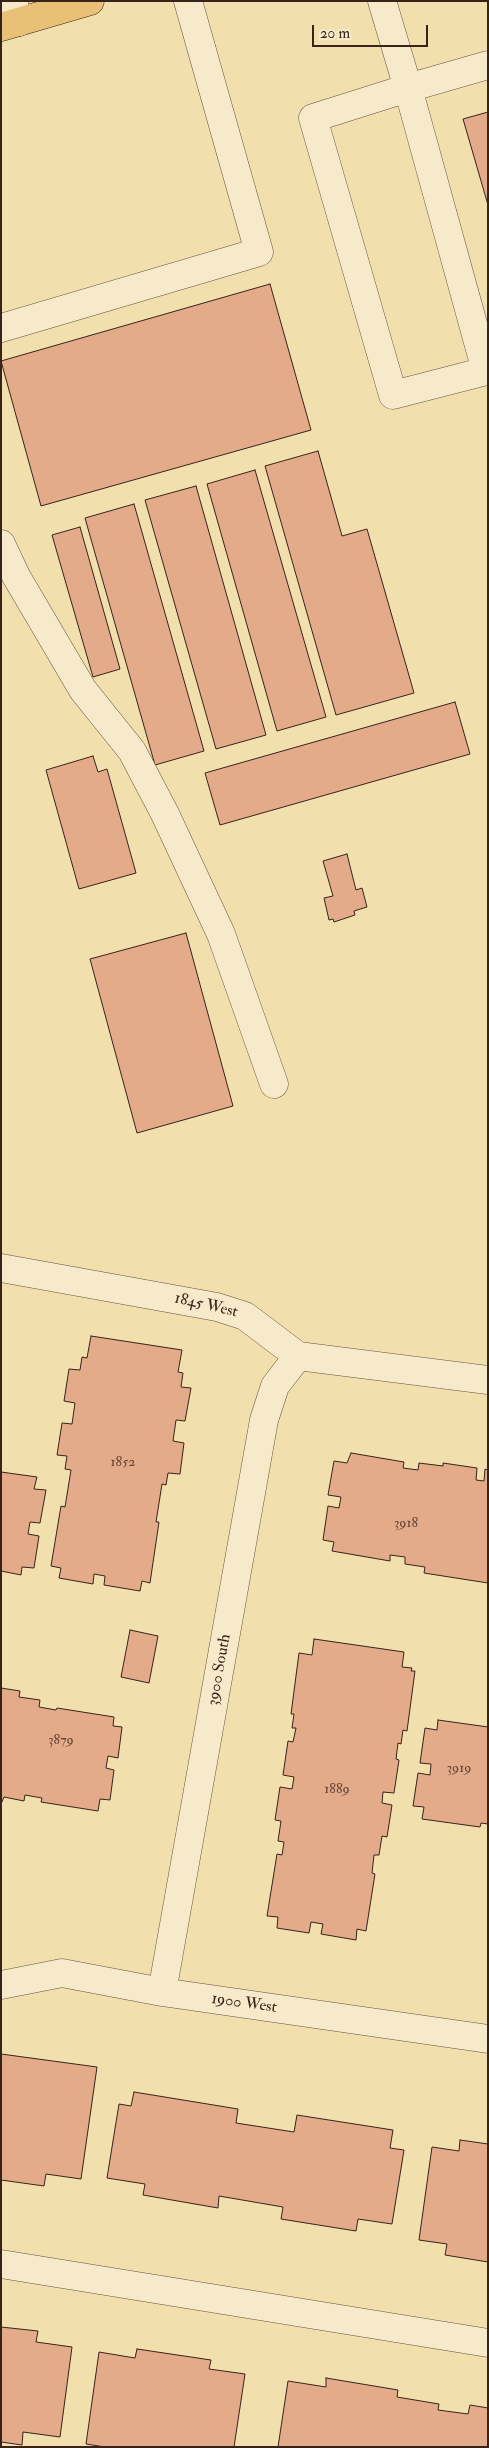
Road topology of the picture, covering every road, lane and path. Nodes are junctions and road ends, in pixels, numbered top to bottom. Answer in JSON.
{"nodes":[{"id":1,"x":90,"y":1,"type":"edge"},
{"id":2,"x":188,"y":1,"type":"edge"},
{"id":3,"x":382,"y":1,"type":"edge"},
{"id":4,"x":11,"y":17,"type":"edge"},
{"id":5,"x":488,"y":65,"type":"edge"},
{"id":6,"x":408,"y":88,"type":"junction"},
{"id":7,"x":1,"y":328,"type":"edge"},
{"id":8,"x":1,"y":544,"type":"edge"},
{"id":9,"x":274,"y":1084,"type":"dead end"},
{"id":10,"x":1,"y":1268,"type":"edge"},
{"id":11,"x":298,"y":1356,"type":"junction"},
{"id":12,"x":488,"y":1380,"type":"edge"},
{"id":13,"x":1,"y":1985,"type":"edge"},
{"id":14,"x":162,"y":1992,"type":"junction"},
{"id":15,"x":488,"y":2040,"type":"edge"},
{"id":16,"x":1,"y":2264,"type":"edge"},
{"id":17,"x":488,"y":2343,"type":"edge"}],
"edges":[{"from":1,"to":4,"type":"main road"},
{"from":2,"to":7,"type":"street"},
{"from":3,"to":6,"type":"street"},
{"from":5,"to":6,"type":"street"},
{"from":6,"to":6,"type":"street"},
{"from":8,"to":9,"type":"street"},
{"from":10,"to":11,"type":"street","name":"1845 West"},
{"from":11,"to":12,"type":"street","name":"1845 West"},
{"from":11,"to":14,"type":"street","name":"3900 South"},
{"from":13,"to":14,"type":"street","name":"1900 West"},
{"from":14,"to":15,"type":"street","name":"1900 West"},
{"from":16,"to":17,"type":"street"}]}
